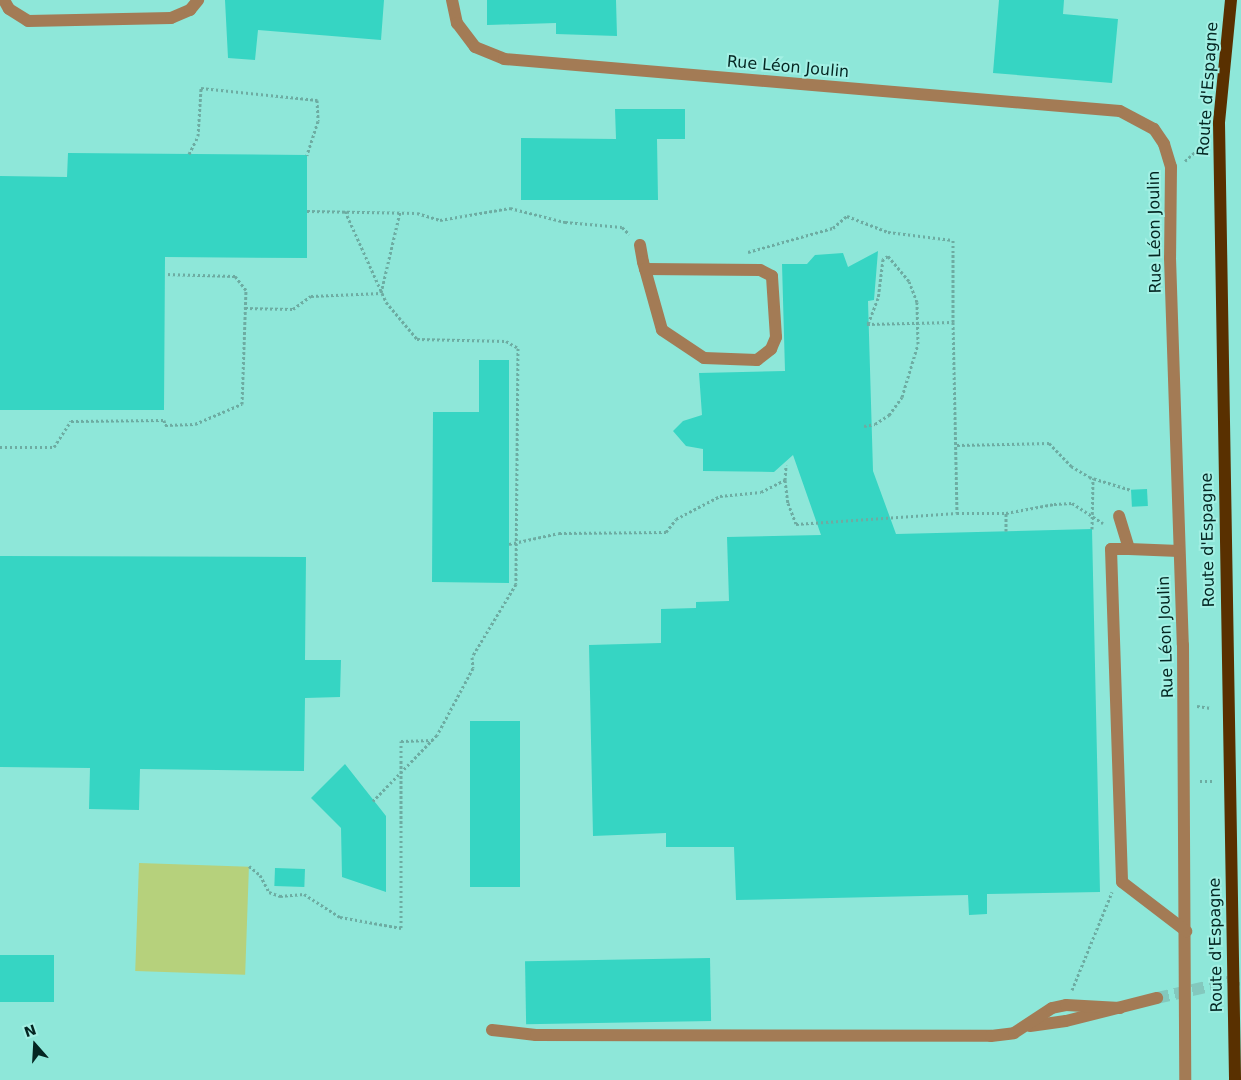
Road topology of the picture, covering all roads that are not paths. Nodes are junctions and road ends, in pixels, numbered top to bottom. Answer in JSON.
{"nodes":[{"id":1,"x":4,"y":0,"type":"edge"},
{"id":2,"x":198,"y":0,"type":"edge"},
{"id":3,"x":452,"y":0,"type":"edge"},
{"id":4,"x":1231,"y":0,"type":"edge"},
{"id":5,"x":640,"y":245,"type":"road end"},
{"id":6,"x":645,"y":269,"type":"junction"},
{"id":7,"x":1119,"y":516,"type":"dead end"},
{"id":8,"x":1129,"y":549,"type":"junction"},
{"id":9,"x":1179,"y":551,"type":"junction"},
{"id":10,"x":1186,"y":931,"type":"junction"},
{"id":11,"x":1157,"y":998,"type":"tunnel mouth"},
{"id":12,"x":1120,"y":1008,"type":"junction"},
{"id":13,"x":1030,"y":1026,"type":"junction"},
{"id":14,"x":492,"y":1030,"type":"dead end"},
{"id":15,"x":1185,"y":1080,"type":"edge"},
{"id":16,"x":1235,"y":1080,"type":"edge"}],
"edges":[{"from":1,"to":2,"type":"street"},
{"from":3,"to":9,"type":"street","name":"Rue Léon Joulin"},
{"from":4,"to":16,"type":"main road","name":"Route d'Espagne"},
{"from":5,"to":6,"type":"street"},
{"from":6,"to":6,"type":"street"},
{"from":7,"to":8,"type":"street"},
{"from":8,"to":9,"type":"street"},
{"from":8,"to":10,"type":"street"},
{"from":9,"to":10,"type":"street","name":"Rue Léon Joulin"},
{"from":10,"to":15,"type":"street","name":"Rue Léon Joulin"},
{"from":11,"to":12,"type":"street"},
{"from":12,"to":13,"type":"street"},
{"from":12,"to":13,"type":"street"},
{"from":13,"to":14,"type":"street"}]}
